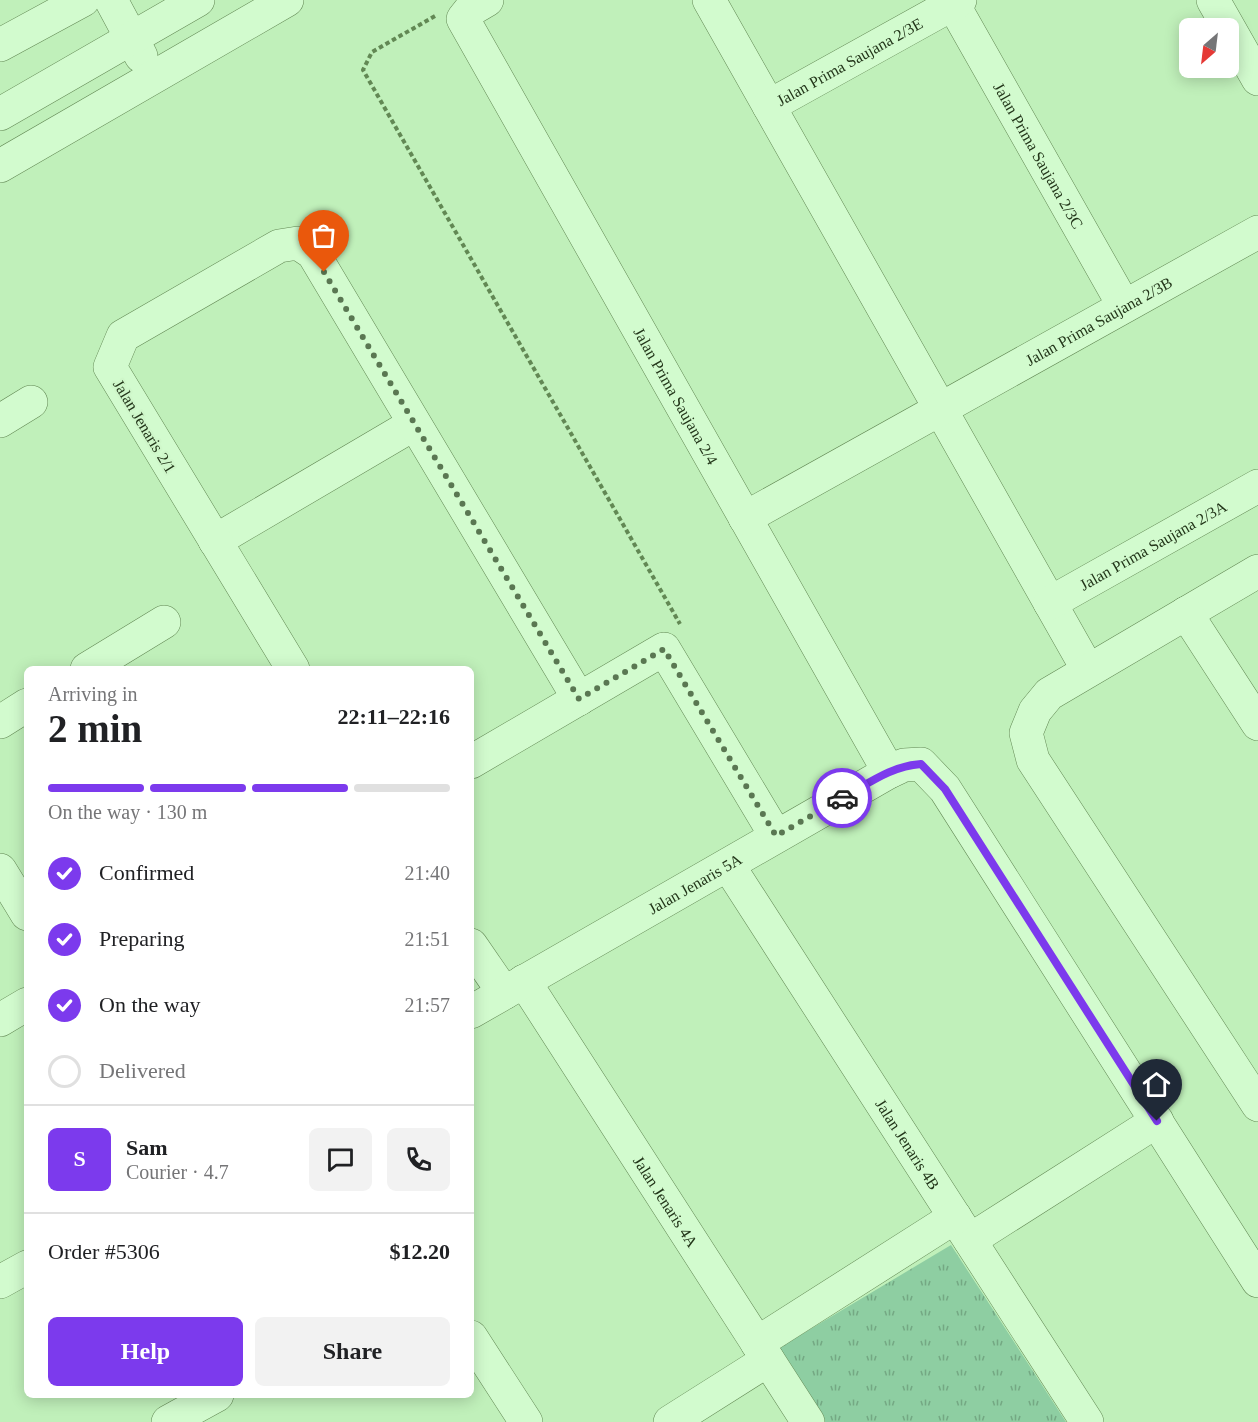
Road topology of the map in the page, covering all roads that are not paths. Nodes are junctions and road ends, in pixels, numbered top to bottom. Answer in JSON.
{"nodes":[{"id":1,"x":83,"y":0,"type":"edge"},
{"id":2,"x":111,"y":0,"type":"edge"},
{"id":3,"x":198,"y":0,"type":"edge"},
{"id":4,"x":287,"y":0,"type":"edge"},
{"id":5,"x":709,"y":0,"type":"edge"},
{"id":6,"x":1213,"y":0,"type":"edge"},
{"id":7,"x":957,"y":2,"type":"edge"},
{"id":8,"x":475,"y":10,"type":"edge"},
{"id":9,"x":132,"y":38,"type":"junction"},
{"id":10,"x":0,"y":45,"type":"edge"},
{"id":11,"x":153,"y":78,"type":"junction"},
{"id":12,"x":1258,"y":80,"type":"edge"},
{"id":13,"x":769,"y":106,"type":"junction"},
{"id":14,"x":0,"y":114,"type":"edge"},
{"id":15,"x":0,"y":166,"type":"edge"},
{"id":16,"x":1258,"y":232,"type":"edge"},
{"id":17,"x":1124,"y":306,"type":"junction"},
{"id":18,"x":31,"y":402,"type":"dead end"},
{"id":19,"x":940,"y":409,"type":"junction"},
{"id":20,"x":0,"y":421,"type":"edge"},
{"id":21,"x":414,"y":424,"type":"junction"},
{"id":22,"x":1258,"y":486,"type":"edge"},
{"id":23,"x":745,"y":518,"type":"junction"},
{"id":24,"x":215,"y":541,"type":"junction"},
{"id":25,"x":1258,"y":571,"type":"edge"},
{"id":26,"x":1050,"y":603,"type":"junction"},
{"id":27,"x":1186,"y":613,"type":"junction"},
{"id":28,"x":164,"y":622,"type":"dead end"},
{"id":29,"x":92,"y":666,"type":"edge"},
{"id":30,"x":291,"y":666,"type":"edge"},
{"id":31,"x":1088,"y":670,"type":"junction"},
{"id":32,"x":579,"y":699,"type":"junction"},
{"id":33,"x":24,"y":707,"type":"edge"},
{"id":34,"x":0,"y":722,"type":"edge"},
{"id":35,"x":1258,"y":724,"type":"edge"},
{"id":36,"x":474,"y":760,"type":"edge"},
{"id":37,"x":889,"y":772,"type":"junction"},
{"id":38,"x":776,"y":836,"type":"junction"},
{"id":39,"x":728,"y":864,"type":"junction"},
{"id":40,"x":0,"y":870,"type":"edge"},
{"id":41,"x":24,"y":909,"type":"edge"},
{"id":42,"x":474,"y":948,"type":"edge"},
{"id":43,"x":514,"y":987,"type":"junction"},
{"id":44,"x":24,"y":1006,"type":"edge"},
{"id":45,"x":474,"y":1010,"type":"edge"},
{"id":46,"x":0,"y":1020,"type":"edge"},
{"id":47,"x":1249,"y":1070,"type":"edge"},
{"id":48,"x":1258,"y":1105,"type":"edge"},
{"id":49,"x":1157,"y":1121,"type":"junction"},
{"id":50,"x":962,"y":1228,"type":"junction"},
{"id":51,"x":24,"y":1269,"type":"edge"},
{"id":52,"x":1258,"y":1281,"type":"edge"},
{"id":53,"x":0,"y":1282,"type":"edge"},
{"id":54,"x":474,"y":1342,"type":"edge"},
{"id":55,"x":762,"y":1351,"type":"junction"},
{"id":56,"x":212,"y":1398,"type":"edge"},
{"id":57,"x":168,"y":1422,"type":"edge"},
{"id":58,"x":526,"y":1422,"type":"edge"},
{"id":59,"x":670,"y":1422,"type":"edge"},
{"id":60,"x":808,"y":1422,"type":"edge"},
{"id":61,"x":1087,"y":1422,"type":"edge"}],
"edges":[{"from":1,"to":10,"type":"street"},
{"from":2,"to":9,"type":"street"},
{"from":3,"to":9,"type":"street"},
{"from":4,"to":11,"type":"street"},
{"from":5,"to":13,"type":"street"},
{"from":6,"to":12,"type":"street"},
{"from":7,"to":13,"type":"street","name":"Jalan Prima Saujana 2/3E"},
{"from":7,"to":17,"type":"street","name":"Jalan Prima Saujana 2/3C"},
{"from":8,"to":23,"type":"street","name":"Jalan Prima Saujana 2/4"},
{"from":9,"to":11,"type":"street"},
{"from":9,"to":14,"type":"street"},
{"from":11,"to":15,"type":"street"},
{"from":13,"to":19,"type":"street"},
{"from":16,"to":17,"type":"street","name":"Jalan Prima Saujana 2/3B"},
{"from":17,"to":19,"type":"street","name":"Jalan Prima Saujana 2/3B"},
{"from":18,"to":20,"type":"street"},
{"from":19,"to":23,"type":"street","name":"Jalan Prima Saujana 2/3B"},
{"from":19,"to":26,"type":"street"},
{"from":21,"to":24,"type":"street"},
{"from":21,"to":24,"type":"street","name":"Jalan Jenaris 2/1"},
{"from":21,"to":32,"type":"street"},
{"from":22,"to":26,"type":"street","name":"Jalan Prima Saujana 2/3A"},
{"from":23,"to":37,"type":"street","name":"Jalan Prima Saujana 2/4"},
{"from":24,"to":30,"type":"street","name":"Jalan Jenaris 2/1"},
{"from":25,"to":27,"type":"street"},
{"from":26,"to":31,"type":"street"},
{"from":27,"to":31,"type":"street"},
{"from":27,"to":35,"type":"street"},
{"from":28,"to":29,"type":"street"},
{"from":31,"to":47,"type":"street"},
{"from":32,"to":36,"type":"street"},
{"from":32,"to":38,"type":"street"},
{"from":33,"to":34,"type":"street"},
{"from":37,"to":38,"type":"street","name":"Jalan Jenaris 5A"},
{"from":37,"to":49,"type":"street","name":"Jalan Jenaris 5A"},
{"from":38,"to":39,"type":"street","name":"Jalan Jenaris 5A"},
{"from":39,"to":43,"type":"street","name":"Jalan Jenaris 5A"},
{"from":39,"to":50,"type":"street","name":"Jalan Jenaris 4B"},
{"from":40,"to":41,"type":"street"},
{"from":42,"to":43,"type":"street"},
{"from":43,"to":45,"type":"street","name":"Jalan Jenaris 5A"},
{"from":43,"to":55,"type":"street","name":"Jalan Jenaris 4A"},
{"from":44,"to":46,"type":"street"},
{"from":47,"to":48,"type":"street"},
{"from":49,"to":50,"type":"street"},
{"from":49,"to":52,"type":"street"},
{"from":50,"to":55,"type":"street"},
{"from":50,"to":61,"type":"street","name":"Jalan Jenaris 4B"},
{"from":51,"to":53,"type":"street"},
{"from":54,"to":58,"type":"street"},
{"from":55,"to":59,"type":"street"},
{"from":55,"to":60,"type":"street","name":"Jalan Jenaris 4A"},
{"from":56,"to":57,"type":"street"}]}
